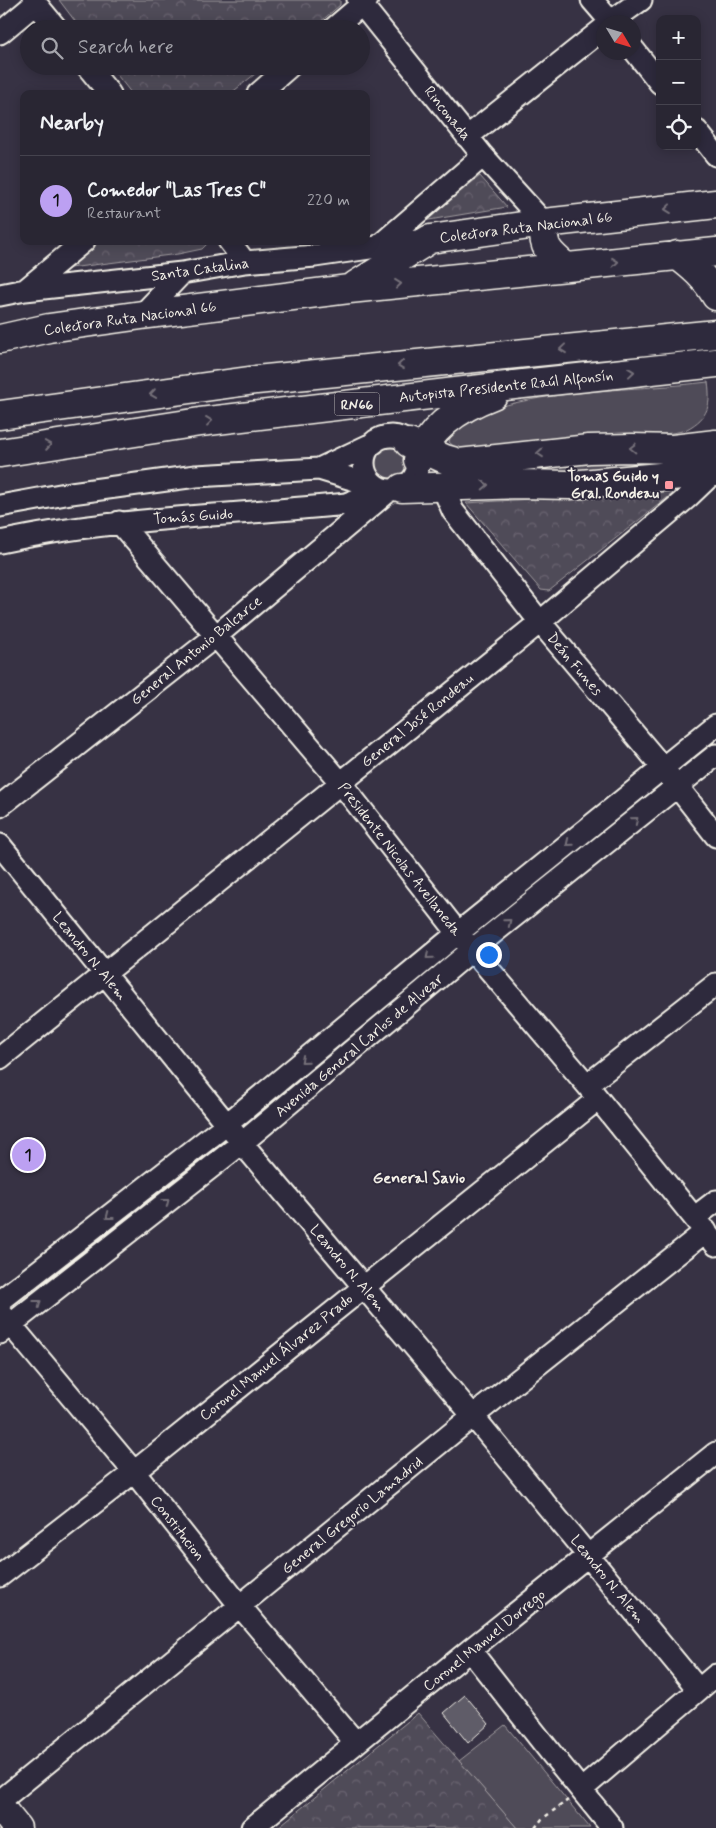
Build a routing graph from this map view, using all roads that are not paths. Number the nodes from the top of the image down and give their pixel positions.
1 (592, 0) edge
2 (641, 0) edge
3 (362, 1) edge
4 (34, 2) edge
5 (603, 15) edge
6 (621, 15) edge
7 (49, 20) edge
8 (342, 20) edge
9 (0, 33) edge
10 (596, 34) edge
11 (641, 59) edge
12 (94, 75) edge
13 (280, 75) edge
14 (656, 79) edge
15 (107, 90) edge
16 (263, 90) edge
17 (701, 136) edge
18 (467, 137) junction
19 (716, 154) edge
20 (483, 156) junction
21 (716, 204) edge
22 (544, 222) junction
23 (430, 239) junction
24 (79, 245) edge
25 (232, 245) edge
26 (379, 246) junction
27 (716, 252) edge
28 (677, 255) junction
29 (245, 262) junction
30 (566, 267) junction
31 (182, 273) junction
32 (349, 289) junction
33 (25, 290) junction
34 (0, 295) edge
35 (716, 296) edge
36 (142, 315) junction
37 (716, 334) edge
38 (0, 339) edge
39 (716, 364) edge
40 (523, 384) junction
41 (0, 415) edge
42 (716, 424) edge
43 (374, 443) junction
44 (716, 444) edge
45 (673, 450) junction
46 (0, 453) edge
47 (423, 453) junction
48 (319, 469) junction
49 (715, 472) edge
50 (442, 486) junction
51 (388, 488) junction
52 (0, 506) edge
53 (119, 522) junction
54 (0, 542) edge
55 (540, 622) junction
56 (216, 636) junction
57 (716, 725) edge
58 (716, 755) edge
59 (662, 768) junction
60 (340, 782) junction
61 (677, 786) junction
62 (0, 806) edge
63 (716, 836) edge
64 (0, 845) edge
65 (458, 933) junction
66 (472, 950) junction
67 (104, 973) junction
68 (716, 984) edge
69 (0, 1058) edge
70 (592, 1092) junction
71 (227, 1124) junction
72 (242, 1143) junction
73 (716, 1200) edge
74 (705, 1231) edge
75 (364, 1286) junction
76 (0, 1301) edge
77 (3, 1324) edge
78 (473, 1416) junction
79 (716, 1453) edge
80 (134, 1472) junction
81 (590, 1556) junction
82 (0, 1576) edge
83 (240, 1606) junction
84 (470, 1650) junction
85 (716, 1675) edge
86 (698, 1689) junction
87 (356, 1743) junction
88 (581, 1790) junction
89 (0, 1801) edge
90 (0, 1808) edge
91 (17, 1828) edge
92 (252, 1828) edge
93 (612, 1828) edge

1 - 5 street
2 - 6 street
3 - 8 street
3 - 18 street, Rinconada
4 - 7 street
4 - 9 street
10 - 18 street
11 - 14 street
12 - 15 street
13 - 16 street
17 - 19 street
18 - 20 street, Rinconada
20 - 22 street, Rinconada
20 - 26 street
21 -> 22 main road, Colectora Ruta Nacional 66
22 - 23 main road, Colectora Ruta Nacional 66
22 - 30 main road
23 - 26 street, Santa Catalina
23 - 32 main road, Colectora Ruta Nacional 66
24 - 33 street
25 - 29 street
26 - 29 street, Santa Catalina
27 - 28 main road, Colectora Ruta Nacional 66
30 -> 28 main road, Colectora Ruta Nacional 66
28 - 35 main road
29 - 31 street, Santa Catalina
32 -> 30 main road, Colectora Ruta Nacional 66
31 - 33 street, Santa Catalina
31 - 36 street
32 - 36 main road, Colectora Ruta Nacional 66
33 - 34 street, Santa Catalina
36 - 38 main road, Colectora Ruta Nacional 66
37 -> 41 main road, Autopista Presidente Raúl Alfonsín / RN66
40 -> 39 main road, Autopista Presidente Raúl Alfonsín / RN66
46 -> 40 main road, Autopista Presidente Raúl Alfonsín / RN66
40 - 47 main road
42 - 45 main road
43 - 47 street
43 - 48 street
43 - 51 street
44 - 45 main road
45 -> 47 main road
47 - 51 street
48 - 51 street
48 - 52 street
50 -> 49 main road
49 - 55 street, General José Rondeau
50 - 51 main road
50 - 55 street, Deán Funes
51 - 53 street, Tomás Guido
51 - 56 street, General Antonio Balcarce
53 - 54 street, Tomás Guido
53 - 56 street, Presidente Nicolas Avellaneda
55 - 59 street, Deán Funes
55 - 60 street, General José Rondeau
56 - 60 street, Presidente Nicolas Avellaneda
56 - 62 street, General Antonio Balcarce
57 - 59 street, Avenida General Carlos de Alvear
58 - 61 street, Avenida General Carlos de Alvear
59 - 61 street, Deán Funes
59 -> 65 street, Avenida General Carlos de Alvear
60 - 65 street, Presidente Nicolas Avellaneda
60 - 67 street, General José Rondeau
61 - 63 street, Deán Funes
66 -> 61 street, Avenida General Carlos de Alvear
64 - 67 street, Leandro N. Alem
65 - 66 street, Presidente Nicolas Avellaneda
65 -> 71 street, Avenida General Carlos de Alvear
66 - 70 street, Presidente Nicolas Avellaneda
66 - 72 street, Avenida General Carlos de Alvear
67 - 69 street, General José Rondeau
67 - 71 street, Leandro N. Alem
68 - 70 street, Coronel Manuel Álvarez Prado
70 - 74 street, Presidente Nicolas Avellaneda
70 - 75 street, Coronel Manuel Álvarez Prado
71 - 72 street, Leandro N. Alem
71 -> 76 street, Avenida General Carlos de Alvear
72 - 75 street, Leandro N. Alem
77 -> 72 street, Avenida General Carlos de Alvear
73 - 74 street, General Gregorio Lamadrid
74 - 78 street, General Gregorio Lamadrid
75 - 78 street, Leandro N. Alem
75 - 80 street, Coronel Manuel Álvarez Prado
77 - 80 street, Constitucion
78 - 81 street, Leandro N. Alem
78 - 83 street, General Gregorio Lamadrid
79 - 81 street, Coronel Manuel Dorrego
80 - 82 street, Coronel Manuel Álvarez Prado
80 - 83 street, Constitucion
81 - 84 street, Coronel Manuel Dorrego
81 - 86 street, Leandro N. Alem
83 - 87 street, Constitucion
83 - 89 street, General Gregorio Lamadrid
84 - 87 street, Coronel Manuel Dorrego
84 - 88 street
85 - 86 street
86 - 88 street
87 - 92 street, Coronel Manuel Dorrego
88 - 93 street
90 - 91 main road

